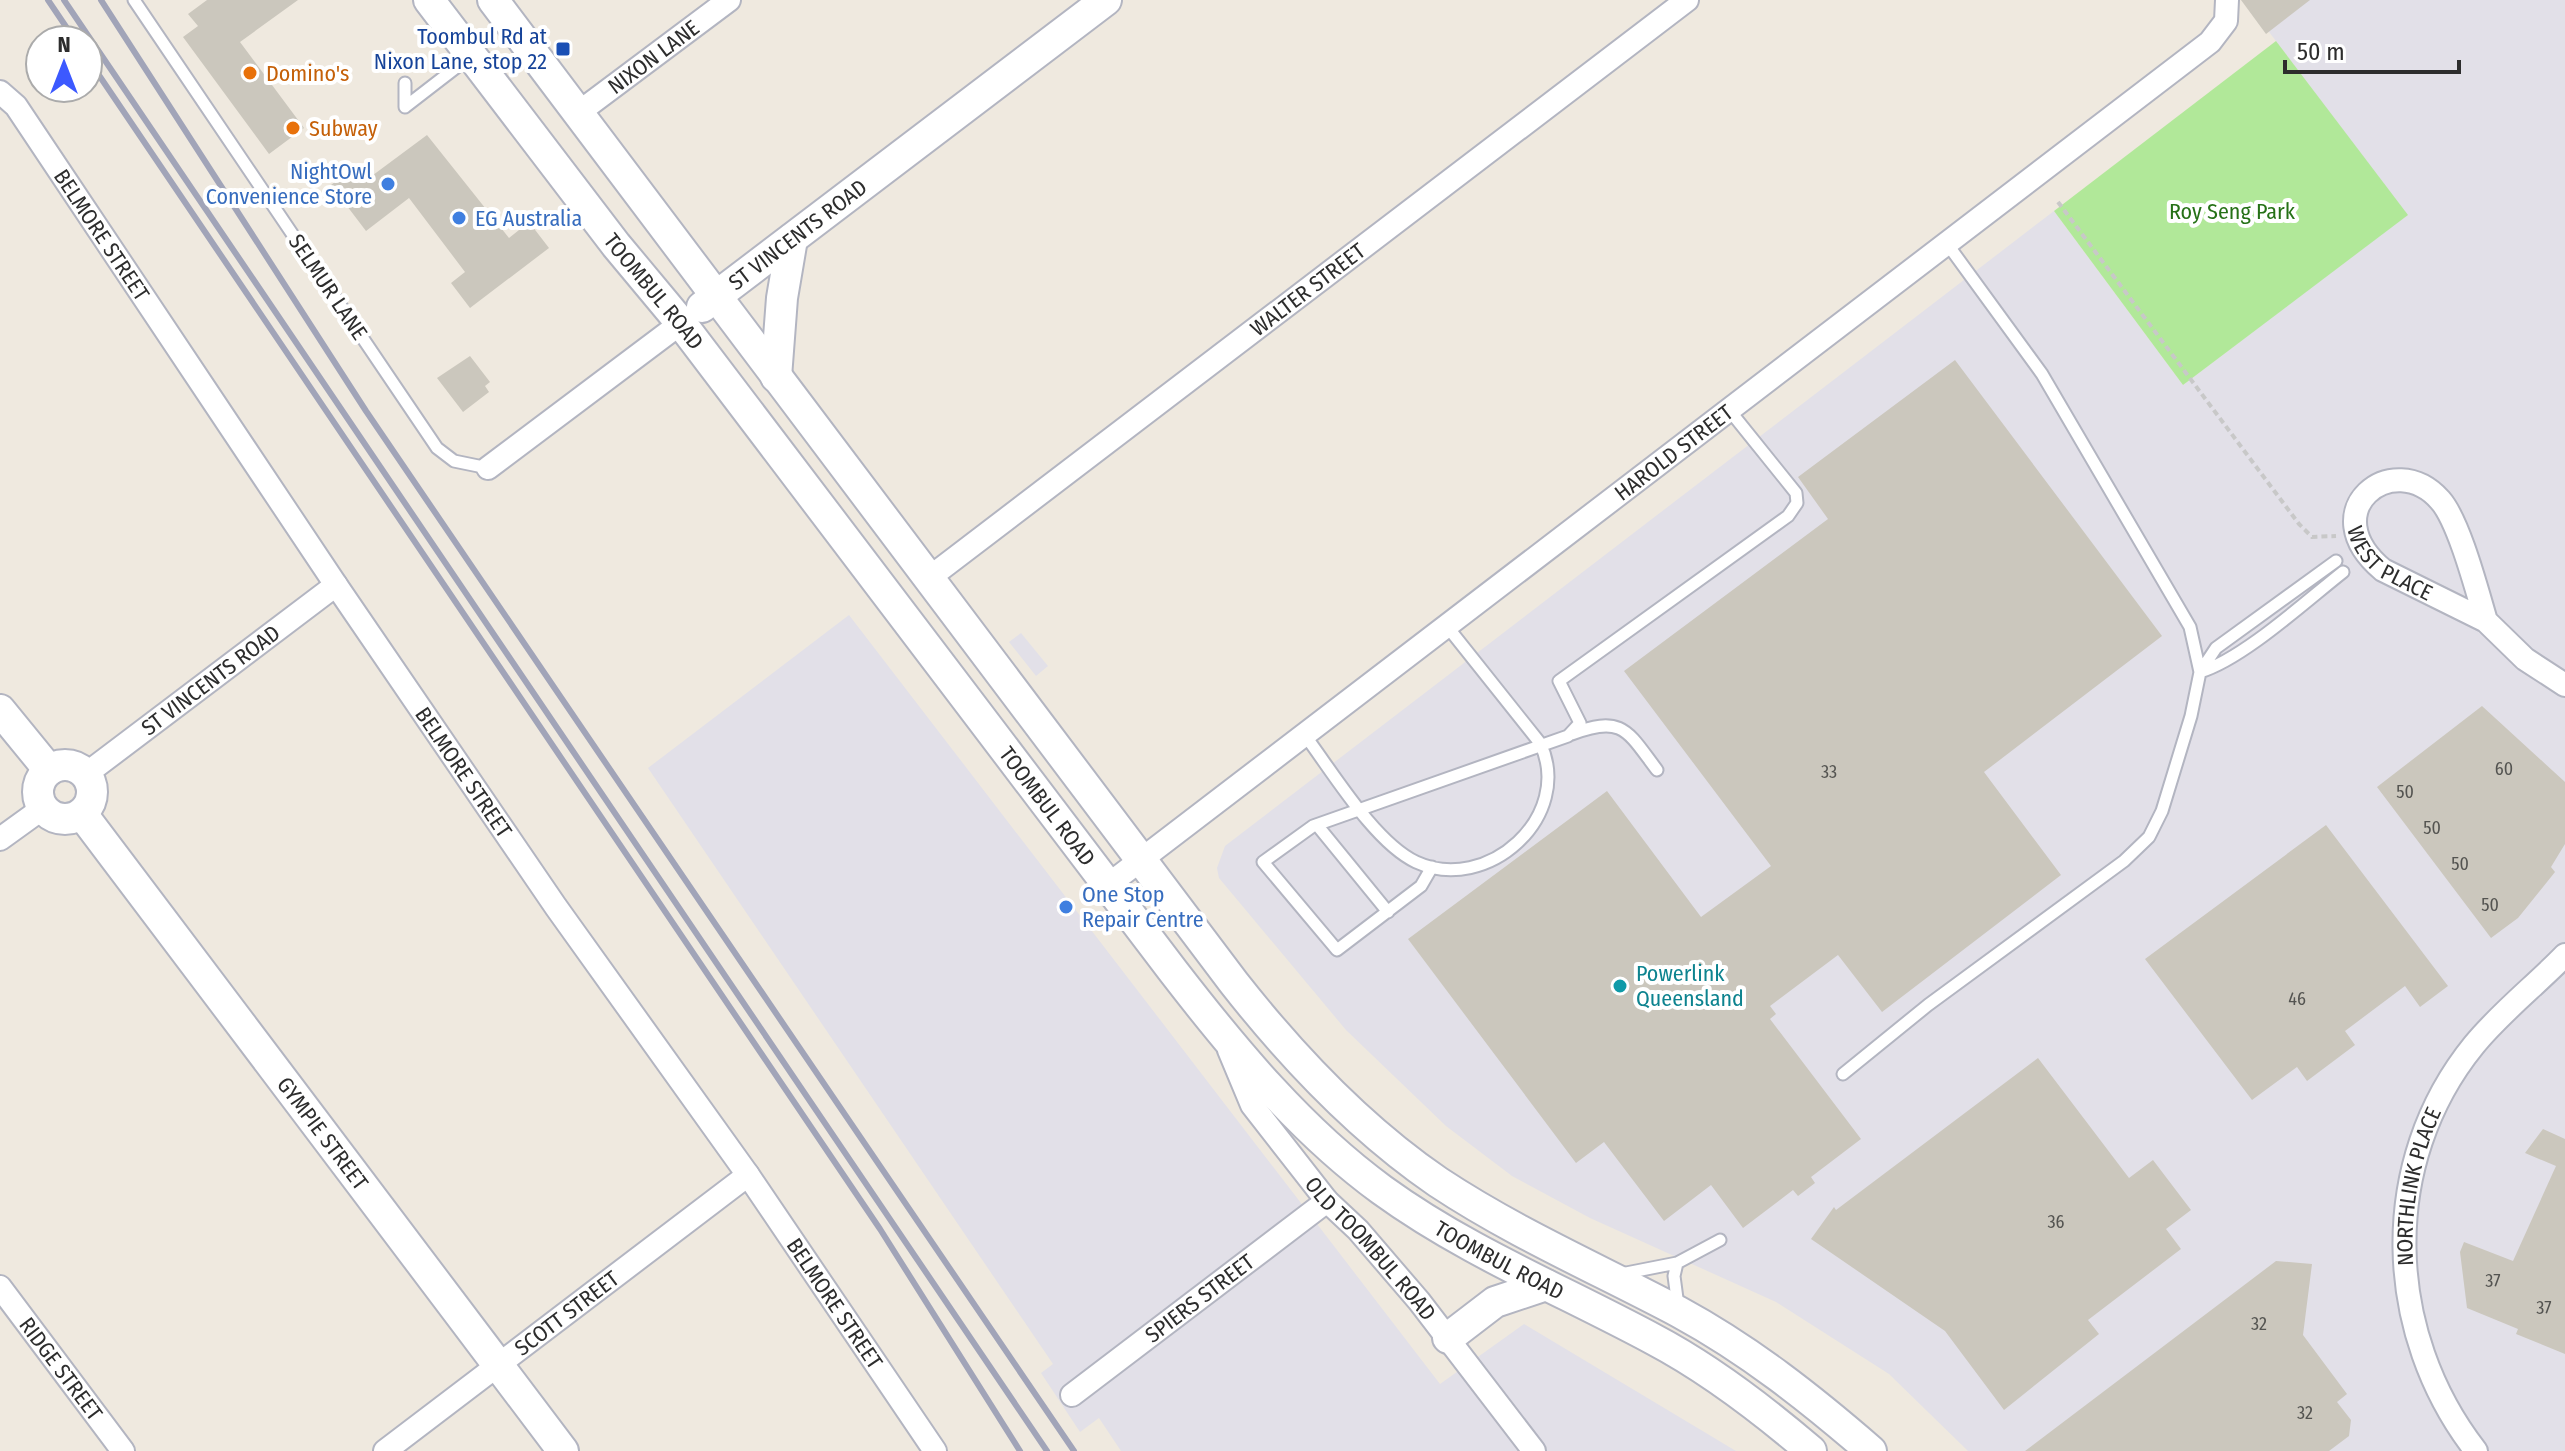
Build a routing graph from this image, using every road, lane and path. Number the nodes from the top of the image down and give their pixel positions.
1 (134, 0) edge
2 (429, 0) edge
3 (493, 0) edge
4 (729, 0) edge
5 (1687, 0) edge
6 (1099, 2) edge
7 (2228, 7) edge
8 (472, 55) junction
9 (405, 83) dead end
10 (0, 92) edge
11 (578, 113) junction
12 (2058, 202) dead end
13 (792, 239) junction
14 (1948, 245) junction
15 (717, 297) junction
16 (681, 323) junction
17 (776, 377) junction
18 (1730, 411) junction
19 (488, 468) joint
20 (2354, 533) junction
21 (2336, 561) dead end
22 (2343, 572) dead end
23 (929, 578) junction
24 (336, 585) junction
25 (2486, 621) junction
26 (1446, 625) junction
27 (2200, 672) junction
28 (2565, 685) edge
29 (0, 710) edge
30 (1303, 733) junction
31 (1568, 736) junction
32 (1540, 743) junction
33 (49, 770) junction
34 (1657, 770) dead end
35 (86, 774) junction
36 (43, 808) junction
37 (1361, 809) junction
38 (82, 814) junction
39 (1317, 825) junction
40 (0, 839) edge
41 (1141, 858) junction
42 (1432, 867) junction
43 (1108, 885) junction
44 (1388, 912) junction
45 (2565, 955) edge
46 (1223, 1036) junction
47 (1843, 1074) dead end
48 (748, 1175) junction
49 (1327, 1201) junction
50 (1720, 1240) dead end
51 (1677, 1263) junction
52 (1609, 1277) junction
53 (1546, 1285) junction
54 (0, 1287) edge
55 (1679, 1312) junction
56 (1448, 1338) junction
57 (498, 1365) junction
58 (1072, 1395) dead end
59 (123, 1451) edge
60 (385, 1451) edge
61 (563, 1451) edge
62 (935, 1451) edge
63 (1534, 1451) edge
64 (1811, 1451) edge
65 (1871, 1451) edge
66 (2476, 1451) edge

1 - 19 lane, SELMUR LANE
2 - 8 main road, TOOMBUL ROAD
3 - 11 main road, TOOMBUL ROAD
4 - 11 street, NIXON LANE
5 - 23 street, WALTER STREET
6 - 13 main road, ST VINCENTS ROAD
7 - 14 street, HAROLD STREET
8 - 9 lane
8 - 16 main road, TOOMBUL ROAD
10 - 24 street, BELMORE STREET
11 - 15 main road, TOOMBUL ROAD
12 - 20 path
13 - 15 main road, ST VINCENTS ROAD
13 - 17 main road
14 - 18 street, HAROLD STREET
14 - 27 lane
15 - 16 main road, ST VINCENTS ROAD
15 - 17 main road, TOOMBUL ROAD
16 - 19 street, ST VINCENTS ROAD
16 - 43 main road, TOOMBUL ROAD
17 - 23 main road, TOOMBUL ROAD
18 - 26 street, HAROLD STREET
18 - 31 lane
20 - 25 street, WEST PLACE
20 - 25 street, WEST PLACE
21 - 27 lane
22 - 27 lane
23 - 41 main road, TOOMBUL ROAD
24 - 35 street, ST VINCENTS ROAD
24 - 48 street, BELMORE STREET
25 - 28 street, WEST PLACE
26 - 30 street, HAROLD STREET
26 - 32 lane
27 - 47 lane
29 - 33 main road
30 - 37 lane
30 - 41 street, HAROLD STREET
31 - 32 lane
31 - 34 lane
32 - 37 lane
32 - 42 lane
33 - 35 main road
33 - 36 main road
35 - 38 main road
36 - 38 main road
36 - 40 street
37 - 39 lane
37 - 42 lane
38 - 57 main road, GYMPIE STREET
39 - 44 lane
39 - 44 lane
41 - 43 street, HAROLD STREET
41 - 52 main road, TOOMBUL ROAD
42 - 44 lane
43 - 46 main road, TOOMBUL ROAD
45 - 66 street, NORTHLINK PLACE
46 - 49 street, OLD TOOMBUL ROAD
46 - 53 main road, TOOMBUL ROAD
48 - 57 street, SCOTT STREET
48 - 62 street, BELMORE STREET
49 - 56 street, OLD TOOMBUL ROAD
49 - 58 street, SPIERS STREET
50 - 51 lane
51 - 52 lane
51 - 55 lane
52 - 55 main road, TOOMBUL ROAD
53 - 56 main road
53 - 64 main road, TOOMBUL ROAD
54 - 59 street, RIDGE STREET
55 - 65 main road, TOOMBUL ROAD
56 - 63 street, OLD TOOMBUL ROAD
57 - 60 street, SCOTT STREET
57 - 61 main road, GYMPIE STREET

